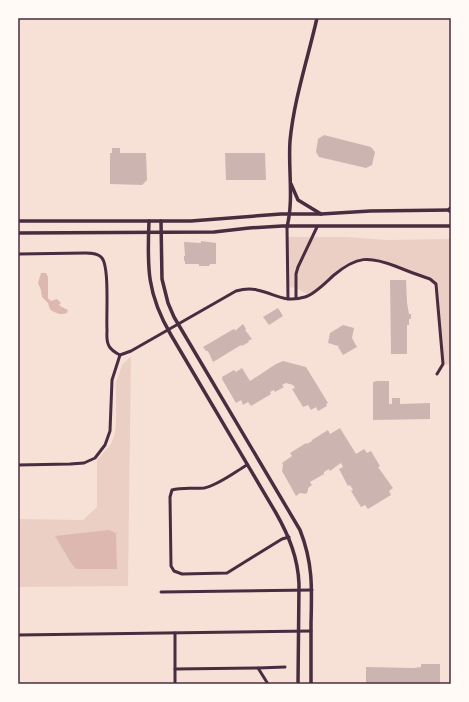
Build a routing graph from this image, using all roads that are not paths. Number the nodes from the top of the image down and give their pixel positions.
1 (317, 18) edge
2 (290, 184) junction
3 (451, 210) edge
4 (290, 214) junction
5 (321, 214) junction
6 (18, 221) edge
7 (149, 221) junction
8 (161, 221) junction
9 (287, 226) junction
10 (451, 226) edge
11 (317, 227) junction
12 (148, 232) junction
13 (161, 232) junction
14 (18, 233) edge
15 (18, 254) edge
16 (296, 298) junction
17 (288, 299) junction
18 (178, 323) junction
19 (167, 330) junction
20 (120, 355) junction
21 (437, 374) dead end
22 (18, 465) edge
23 (247, 466) junction
24 (289, 537) junction
25 (299, 590) junction
26 (312, 590) junction
27 (161, 592) dead end
28 (298, 631) junction
29 (311, 631) junction
30 (175, 633) junction
31 (18, 635) edge
32 (285, 667) dead end
33 (258, 668) junction
34 (175, 669) junction
35 (175, 684) edge
36 (268, 684) edge
37 (298, 684) edge
38 (311, 684) edge

1 - 2 street
2 - 4 street
2 - 5 street
3 - 5 street
4 - 5 street
4 - 8 street
4 - 9 street
6 - 7 street
7 - 8 street
7 - 12 street
8 - 13 street
9 - 11 street
9 - 13 street
9 - 17 street
10 - 11 street
11 - 16 street
12 - 13 street
12 - 14 street
12 - 19 street
13 - 18 street
15 - 20 street
16 - 17 street
16 - 21 street
17 - 18 street
18 - 19 street
18 - 26 street
19 - 20 street
19 - 23 street
20 - 22 street
23 - 24 street
23 - 24 street
24 - 25 street
25 - 26 street
25 - 27 street
25 - 28 street
26 - 29 street
28 - 29 street
28 - 30 street
28 - 37 street
29 - 38 street
30 - 31 street
30 - 34 street
32 - 33 street
33 - 34 street
33 - 36 street
34 - 35 street

